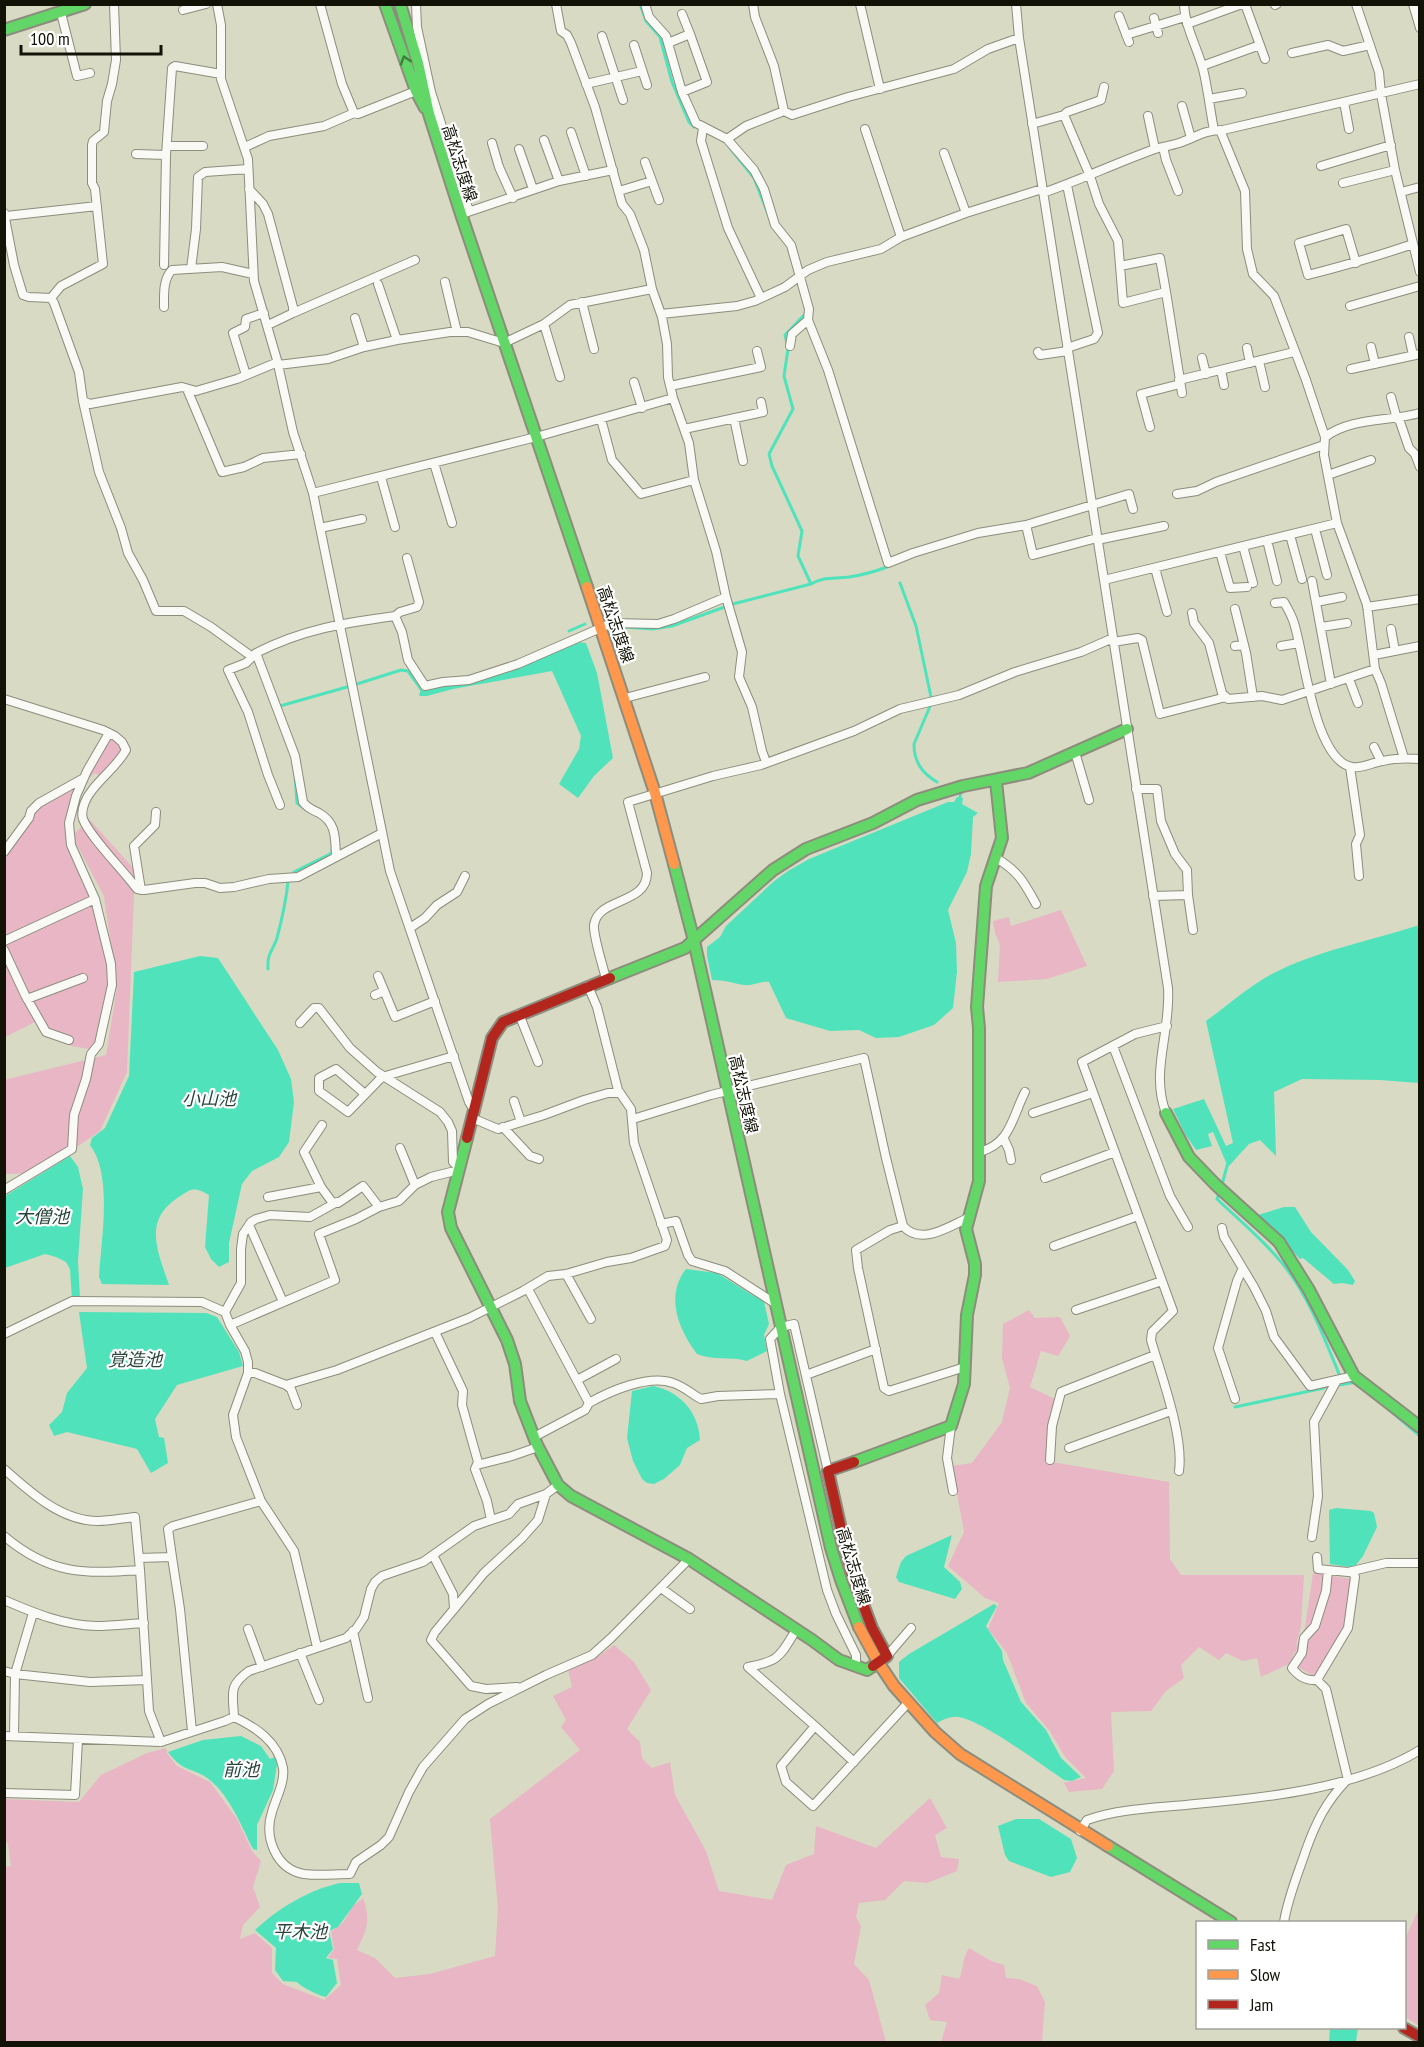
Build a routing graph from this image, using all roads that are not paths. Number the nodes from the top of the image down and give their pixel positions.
1 (84, 4) edge
2 (114, 4) edge
3 (206, 4) edge
4 (218, 4) edge
5 (320, 4) edge
6 (384, 4) edge
7 (400, 4) edge
8 (416, 4) edge
9 (556, 4) edge
10 (645, 4) edge
11 (753, 4) edge
12 (860, 4) edge
13 (1016, 4) edge
14 (1184, 4) edge
15 (1243, 4) edge
16 (1356, 4) edge
17 (1413, 4) edge
18 (183, 10) dead end
19 (61, 13) junction
20 (682, 14) dead end
21 (1119, 16) dead end
22 (1186, 20) junction
23 (1419, 28) edge
24 (4, 30) edge
25 (690, 34) junction
26 (602, 36) dead end
27 (1019, 38) junction
28 (668, 43) junction
29 (634, 45) dead end
30 (1260, 45) junction
31 (1370, 45) junction
32 (1292, 53) dead end
33 (1265, 59) dead end
34 (1202, 66) junction
35 (642, 71) junction
36 (90, 73) dead end
37 (221, 74) junction
38 (615, 77) junction
39 (586, 84) junction
40 (1419, 84) edge
41 (647, 85) dead end
42 (1104, 87) dead end
43 (880, 89) junction
44 (416, 91) junction
45 (682, 92) junction
46 (1242, 93) dead end
47 (1380, 94) junction
48 (1209, 99) junction
49 (623, 100) dead end
50 (1344, 102) junction
51 (1182, 106) dead end
52 (784, 111) junction
53 (354, 113) junction
54 (429, 114) junction
55 (1065, 115) junction
56 (1148, 116) dead end
57 (1032, 124) junction
58 (703, 128) junction
59 (865, 129) dead end
60 (1349, 129) dead end
61 (1217, 130) junction
62 (571, 132) dead end
63 (1191, 138) junction
64 (727, 139) junction
65 (544, 140) dead end
66 (492, 143) dead end
67 (1390, 145) junction
68 (167, 146) junction
69 (203, 146) dead end
70 (245, 147) junction
71 (1159, 148) junction
72 (519, 149) dead end
73 (944, 153) dead end
74 (136, 154) dead end
75 (166, 155) junction
76 (645, 162) dead end
77 (1321, 166) dead end
78 (248, 169) junction
79 (613, 170) junction
80 (1395, 170) junction
81 (586, 176) junction
82 (1090, 176) junction
83 (652, 180) junction
84 (559, 181) junction
85 (1343, 183) dead end
86 (1067, 185) junction
87 (1419, 187) edge
88 (249, 189) junction
89 (533, 189) junction
90 (619, 191) junction
91 (1043, 191) junction
92 (1178, 191) dead end
93 (1401, 192) junction
94 (513, 198) junction
95 (659, 200) dead end
96 (97, 206) junction
97 (465, 213) junction
98 (966, 213) junction
99 (5, 214) edge
100 (901, 237) junction
101 (1415, 241) edge
102 (415, 260) dead end
103 (1356, 263) junction
104 (164, 265) dead end
105 (1120, 266) junction
106 (191, 269) junction
107 (1419, 272) edge
108 (253, 274) junction
109 (798, 277) junction
110 (445, 282) dead end
111 (378, 284) dead end
112 (1419, 286) edge
113 (652, 289) junction
114 (1166, 292) junction
115 (51, 298) junction
116 (761, 298) junction
117 (582, 302) junction
118 (1350, 306) dead end
119 (164, 307) dead end
120 (264, 313) junction
121 (293, 313) junction
122 (661, 314) junction
123 (355, 318) dead end
124 (808, 320) junction
125 (544, 324) junction
126 (268, 325) junction
127 (457, 332) junction
128 (1409, 337) dead end
129 (397, 340) junction
130 (504, 343) junction
131 (790, 346) dead end
132 (364, 347) junction
133 (1371, 347) dead end
134 (1246, 348) dead end
135 (594, 349) dead end
136 (1068, 349) junction
137 (757, 351) dead end
138 (1038, 352) dead end
139 (1294, 352) junction
140 (1416, 354) edge
141 (1202, 358) dead end
142 (1254, 362) junction
143 (278, 363) junction
144 (1375, 364) junction
145 (1351, 369) dead end
146 (1221, 370) junction
147 (1206, 374) junction
148 (246, 375) junction
149 (560, 377) dead end
150 (634, 382) dead end
151 (1179, 382) junction
152 (1224, 385) dead end
153 (670, 386) junction
154 (1265, 387) dead end
155 (187, 389) junction
156 (1182, 393) dead end
157 (1391, 397) dead end
158 (673, 398) junction
159 (83, 401) junction
160 (761, 402) dead end
161 (642, 408) junction
162 (1419, 413) edge
163 (734, 418) junction
164 (601, 419) junction
165 (1398, 419) junction
166 (1150, 427) dead end
167 (684, 429) junction
168 (536, 437) junction
169 (1324, 441) junction
170 (301, 454) junction
171 (1371, 460) dead end
172 (743, 461) dead end
173 (434, 463) junction
174 (1419, 467) edge
175 (1328, 475) junction
176 (381, 477) junction
177 (693, 480) junction
178 (313, 494) junction
179 (1177, 494) dead end
180 (1091, 504) junction
181 (1133, 509) dead end
182 (362, 519) dead end
183 (452, 523) dead end
184 (1337, 523) junction
185 (1026, 525) junction
186 (395, 526) dead end
187 (1164, 526) dead end
188 (320, 528) junction
189 (1315, 529) junction
190 (1290, 535) junction
191 (1097, 539) junction
192 (1267, 540) junction
193 (1243, 546) junction
194 (1220, 552) junction
195 (407, 558) dead end
196 (1155, 568) junction
197 (1327, 575) dead end
198 (1302, 579) dead end
199 (1104, 580) junction
200 (1277, 581) dead end
201 (1312, 581) dead end
202 (1342, 597) dead end
203 (1419, 599) edge
204 (729, 602) junction
205 (1316, 602) junction
206 (1275, 603) dead end
207 (1367, 607) junction
208 (1235, 609) dead end
209 (1167, 612) dead end
210 (1192, 613) dead end
211 (395, 616) junction
212 (1347, 623) dead end
213 (340, 624) junction
214 (1321, 627) junction
215 (602, 629) junction
216 (1391, 629) dead end
217 (1113, 640) junction
218 (1299, 643) junction
219 (1244, 645) junction
220 (1235, 646) dead end
221 (1281, 646) dead end
222 (1419, 646) edge
223 (1395, 651) junction
224 (254, 654) junction
225 (1374, 655) junction
226 (1375, 669) junction
227 (705, 676) dead end
228 (1349, 679) junction
229 (1331, 684) junction
230 (1308, 690) junction
231 (1226, 697) junction
232 (1253, 697) junction
233 (625, 698) junction
234 (4, 699) edge
235 (1358, 703) dead end
236 (1127, 729) junction
237 (109, 733) junction
238 (1374, 747) dead end
239 (1075, 752) junction
240 (1404, 758) junction
241 (1419, 759) edge
242 (1381, 761) junction
243 (766, 762) junction
244 (1350, 767) junction
245 (83, 778) junction
246 (996, 780) junction
247 (1136, 789) junction
248 (655, 793) junction
249 (1089, 800) dead end
250 (280, 805) dead end
251 (156, 812) dead end
252 (382, 833) junction
253 (4, 852) edge
254 (336, 857) junction
255 (996, 858) junction
256 (465, 876) dead end
257 (1359, 876) dead end
258 (141, 890) junction
259 (1188, 895) junction
260 (1153, 896) junction
261 (95, 899) junction
262 (1036, 904) dead end
263 (410, 928) junction
264 (1193, 930) dead end
265 (4, 941) edge
266 (694, 941) junction
267 (4, 950) edge
268 (378, 976) dead end
269 (83, 978) dead end
270 (606, 979) junction
271 (588, 986) junction
272 (384, 991) junction
273 (375, 995) dead end
274 (27, 999) junction
275 (435, 1001) junction
276 (519, 1014) junction
277 (300, 1023) dead end
278 (1167, 1026) junction
279 (69, 1040) dead end
280 (1113, 1046) junction
281 (454, 1056) junction
282 (538, 1062) dead end
283 (386, 1076) junction
284 (728, 1091) junction
285 (1025, 1092) dead end
286 (620, 1093) junction
287 (1093, 1093) junction
288 (365, 1094) junction
289 (514, 1101) dead end
290 (1033, 1113) dead end
291 (1166, 1113) joint
292 (473, 1114) junction
293 (633, 1119) junction
294 (521, 1122) junction
295 (322, 1125) dead end
296 (503, 1127) junction
297 (1004, 1139) junction
298 (400, 1148) dead end
299 (979, 1152) junction
300 (1115, 1152) junction
301 (539, 1159) dead end
302 (1011, 1160) dead end
303 (459, 1169) junction
304 (1045, 1178) dead end
305 (416, 1185) junction
306 (321, 1187) junction
307 (4, 1190) edge
308 (268, 1197) dead end
309 (337, 1202) junction
310 (379, 1207) junction
311 (1138, 1216) junction
312 (968, 1218) junction
313 (661, 1224) junction
314 (249, 1225) junction
315 (903, 1226) junction
316 (1188, 1227) dead end
317 (1222, 1228) dead end
318 (1054, 1246) dead end
319 (1242, 1270) junction
320 (566, 1274) junction
321 (1162, 1281) junction
322 (528, 1289) junction
323 (283, 1302) junction
324 (776, 1304) junction
325 (492, 1308) junction
326 (1076, 1310) dead end
327 (225, 1312) junction
328 (591, 1319) dead end
329 (230, 1325) junction
330 (781, 1327) junction
331 (435, 1332) junction
332 (4, 1334) edge
333 (876, 1349) junction
334 (1155, 1355) junction
335 (616, 1359) dead end
336 (965, 1367) junction
337 (248, 1373) junction
338 (806, 1374) junction
339 (1354, 1376) junction
340 (576, 1380) junction
341 (1337, 1380) junction
342 (286, 1385) junction
343 (780, 1394) junction
344 (1235, 1399) dead end
345 (589, 1403) junction
346 (297, 1405) dead end
347 (1171, 1411) junction
348 (1417, 1423) edge
349 (951, 1426) junction
350 (536, 1442) junction
351 (1069, 1448) dead end
352 (1050, 1460) dead end
353 (477, 1465) junction
354 (828, 1471) junction
355 (1179, 1471) dead end
356 (5, 1472) edge
357 (558, 1485) junction
358 (953, 1491) dead end
359 (546, 1494) junction
360 (261, 1502) junction
361 (491, 1520) junction
362 (4, 1536) edge
363 (1312, 1537) dead end
364 (433, 1556) junction
365 (172, 1557) junction
366 (1317, 1557) dead end
367 (139, 1558) junction
368 (688, 1559) junction
369 (1419, 1563) edge
370 (140, 1570) junction
371 (1328, 1570) junction
372 (1352, 1571) junction
373 (661, 1587) junction
374 (4, 1600) edge
375 (454, 1609) junction
376 (690, 1609) dead end
377 (33, 1613) junction
378 (144, 1623) junction
379 (911, 1628) dead end
380 (248, 1629) dead end
381 (796, 1630) junction
382 (353, 1631) junction
383 (317, 1647) junction
384 (300, 1653) junction
385 (882, 1660) junction
386 (262, 1666) junction
387 (856, 1666) junction
388 (4, 1671) edge
389 (15, 1674) junction
390 (4, 1676) edge
391 (147, 1680) junction
392 (1317, 1680) junction
393 (522, 1687) junction
394 (368, 1698) dead end
395 (319, 1700) dead end
396 (906, 1704) junction
397 (234, 1717) junction
398 (814, 1726) junction
399 (192, 1731) junction
400 (4, 1736) edge
401 (14, 1736) junction
402 (78, 1740) junction
403 (161, 1742) junction
404 (1419, 1750) edge
405 (854, 1762) junction
406 (1347, 1781) junction
407 (4, 1792) edge
408 (1080, 1831) junction
409 (1227, 1921) edge
410 (1284, 1921) edge
411 (1406, 2029) edge
412 (1419, 2037) edge

1 - 19 street
2 - 96 street
3 - 18 street
4 - 37 street
5 - 53 street
44 -> 6 street, 高松志度線
7 - 54 street, 高松志度線
8 - 97 street
9 - 39 street
10 - 28 street
11 - 52 street
12 - 43 street
13 - 27 street
14 - 22 street
15 - 22 street
15 - 30 street
16 - 31 street
17 - 23 street
19 - 24 street
19 - 36 street
20 - 25 street
21 - 22 street
22 - 34 street
25 - 28 street
25 - 45 street
26 - 38 street
27 - 43 street
27 - 57 street
28 - 45 street
29 - 35 street
30 - 33 street
30 - 34 street
31 - 32 street
31 - 47 street
34 - 48 street
35 - 38 street
35 - 41 street
37 - 68 street
37 - 70 street
38 - 39 street
38 - 49 street
39 - 79 street
40 - 47 street
42 - 55 street
43 - 52 street
44 - 53 street
44 - 54 street, 高松志度線
45 - 58 street
46 - 48 street
47 - 50 street
47 - 67 street
48 - 61 street
50 - 60 street
50 - 61 street
51 - 63 street
52 - 64 street
53 - 70 street
54 - 97 street, 高松志度線
55 - 57 street
55 - 82 street
56 - 71 street
57 - 91 street
58 - 64 street
58 - 116 street
59 - 100 street
61 - 63 street
61 - 139 street
62 - 81 street
63 - 71 street
64 - 109 street
65 - 84 street
66 - 94 street
67 - 77 street
67 - 80 street
68 - 69 street
68 - 75 street
70 - 78 street
71 - 82 street
71 - 92 street
72 - 89 street
73 - 98 street
74 - 75 street
75 - 104 street
76 - 83 street
78 - 88 street
78 - 106 street
79 - 81 street
79 - 90 street
80 - 85 street
80 - 93 street
81 - 84 street
82 - 86 street
82 - 105 street
83 - 90 street
83 - 95 street
84 - 89 street
86 - 91 street
86 - 136 street
87 - 93 street
88 - 108 street
88 - 121 street
89 - 94 street
90 - 113 street
91 - 98 street
91 - 136 street
93 - 101 street
94 - 97 street
96 - 99 street
96 - 115 street
97 - 130 street, 高松志度線
98 - 100 street
99 - 115 street
100 - 109 street
101 - 103 street
101 - 107 street
102 - 121 street
103 - 103 street
105 - 114 street
105 - 114 street
106 - 108 street
106 - 119 street
108 - 120 street
109 - 116 street
109 - 124 street
110 - 127 street
111 - 129 street
112 - 118 street
113 - 117 street
113 - 122 street
114 - 151 street
115 - 159 street
116 - 122 street
117 - 125 street
117 - 135 street
120 - 126 street
120 - 148 street
121 - 126 street
122 - 153 street
123 - 132 street
124 - 131 street
124 - 185 street
125 - 130 street
125 - 149 street
126 - 143 street
127 - 129 street
127 - 130 street
128 - 140 street
129 - 132 street
130 - 168 street, 高松志度線
132 - 143 street
133 - 144 street
134 - 142 street
136 - 138 street
136 - 180 street
137 - 153 street
139 - 142 street
139 - 169 street
140 - 144 street
141 - 147 street
142 - 146 street
142 - 154 street
143 - 148 street
143 - 170 street
144 - 145 street
146 - 147 street
146 - 152 street
147 - 151 street
148 - 155 street
150 - 161 street
151 - 156 street
151 - 166 street
153 - 158 street
155 - 159 street
155 - 170 street
157 - 165 street
158 - 161 street
158 - 167 street
159 - 224 street
160 - 163 street
161 - 164 street
162 - 165 street
163 - 167 street
163 - 172 street
164 - 168 street
164 - 177 street
165 - 169 street
165 - 174 street
167 - 177 street
168 - 173 street
168 - 215 street, 高松志度線
169 - 175 street
169 - 179 street
170 - 178 street
171 - 175 street
173 - 176 street
173 - 183 street
175 - 184 street
176 - 178 street
176 - 186 street
177 - 204 street
178 - 188 street
180 - 181 street
180 - 185 street
180 - 191 street
182 - 188 street
184 - 189 street
184 - 207 street
185 - 191 street
187 - 191 street
188 - 213 street
189 - 190 street
189 - 197 street
190 - 192 street
190 - 198 street
191 - 199 street
192 - 193 street
192 - 200 street
193 - 194 street
193 - 194 street
194 - 196 street
195 - 211 street
196 - 199 street
196 - 209 street
199 - 217 street
201 - 205 street
202 - 205 street
203 - 207 street
204 - 215 street
204 - 243 street
205 - 214 street
206 - 218 street
207 - 225 street
208 - 219 street
210 - 231 street
211 - 213 street
211 - 215 street
212 - 214 street
213 - 224 street
213 - 252 street
214 - 229 street
215 - 233 street, 高松志度線
216 - 223 street
217 - 231 street
217 - 236 street
217 - 243 street
218 - 221 street
218 - 230 street
219 - 220 street
219 - 232 street
222 - 223 street
223 - 225 street
224 - 250 street
224 - 254 street
225 - 226 street
226 - 228 street
226 - 240 street
227 - 233 street
228 - 229 street
228 - 235 street
229 - 230 street
230 - 232 street
230 - 244 street
231 - 232 street
233 - 248 street, 高松志度線
234 - 237 street
236 - 239 street
236 - 247 street
237 - 245 street
237 - 258 street
238 - 242 street
239 - 246 street
239 - 249 street
240 - 241 street
240 - 242 street
242 - 244 street
243 - 248 street
244 - 257 street
245 - 253 street
245 - 261 street
246 - 255 street
246 - 266 street
247 - 259 street
247 - 260 street
248 - 266 street, 高松志度線
248 - 270 street
251 - 258 street
252 - 254 street
252 - 263 street
254 - 258 street
255 - 262 street
255 - 299 street
256 - 263 street
259 - 260 street
259 - 264 street
260 - 278 street
261 - 265 street
261 - 307 street
263 - 275 street
266 - 270 street
266 - 284 street, 高松志度線
267 - 274 street
268 - 272 street
269 - 274 street
270 - 271 street
271 - 276 street
271 - 286 street
272 - 273 street
272 - 275 street
274 - 279 street
275 - 281 street
276 - 282 street
276 - 292 street
277 - 283 street
278 - 280 street
278 - 291 street
280 - 287 street
280 - 316 street
281 - 283 street
281 - 292 street
283 - 288 street
283 - 303 street
284 - 293 street
284 - 315 street
284 - 324 street, 高松志度線
285 - 297 street
286 - 293 street
286 - 294 street
287 - 290 street
287 - 300 street
288 - 288 street
289 - 294 street
291 - 339 street
292 - 296 street
292 - 303 street
293 - 313 street
294 - 296 street
295 - 306 street
296 - 301 street
297 - 299 street
297 - 302 street
298 - 305 street
299 - 312 street
300 - 304 street
300 - 311 street
303 - 305 street
303 - 325 street
305 - 310 street
306 - 308 street
306 - 309 street
309 - 310 street
309 - 314 street
310 - 323 street
311 - 318 street
311 - 321 street
312 - 315 street
312 - 336 street
313 - 320 street
313 - 324 street
314 - 323 street
314 - 327 street
315 - 333 street
317 - 319 street
319 - 341 street
319 - 344 street
320 - 322 street
320 - 328 street
321 - 326 street
321 - 334 street
322 - 325 street
322 - 340 street
323 - 329 street
324 - 330 street, 高松志度線
325 - 331 street
325 - 350 street
327 - 329 street
327 - 332 street
329 - 337 street
330 - 338 street
330 - 343 street
330 - 385 street, 高松志度線
331 - 342 street
331 - 353 street
333 - 336 street
333 - 338 street
334 - 347 street
334 - 352 street
335 - 340 street
336 - 349 street
337 - 342 street
337 - 360 street
338 - 354 street
339 - 341 street
339 - 348 street
340 - 345 street
341 - 363 street
342 - 346 street
343 - 345 street
343 - 387 street
345 - 350 street
347 - 351 street
347 - 355 street
349 - 354 street
349 - 358 street
350 - 353 street
350 - 357 street
353 - 361 street
354 - 385 street
356 - 367 street
357 - 359 street
357 - 368 street
359 - 361 street
359 - 375 street
360 - 365 street
360 - 383 street
361 - 364 street
362 - 370 street
364 - 375 street
364 - 382 street
365 - 367 street
365 - 399 street
366 - 371 street
367 - 370 street
368 - 373 street
368 - 381 street
369 - 372 street
370 - 378 street
371 - 372 street
371 - 392 street
372 - 392 street
373 - 376 street
373 - 393 street
374 - 377 street
375 - 393 street
377 - 378 street
377 - 389 street
378 - 391 street
379 - 385 street
380 - 386 street
381 - 387 street
381 - 398 street
382 - 383 street
382 - 394 street
383 - 384 street
384 - 386 street
384 - 395 street
385 - 387 street
385 - 396 street, 高松志度線
386 - 397 street
388 - 389 street
389 - 390 street
389 - 391 street
389 - 401 street
391 - 403 street
392 - 406 street
393 - 397 street
396 - 405 street
396 - 408 street, 高松志度線
397 - 399 street
398 - 405 street
398 - 405 street
399 - 403 street
400 - 401 street
401 - 402 street
402 - 403 street
402 - 407 street
404 - 406 street
406 - 408 street
406 - 410 street
408 - 409 street, 高松志度線
411 - 412 street

